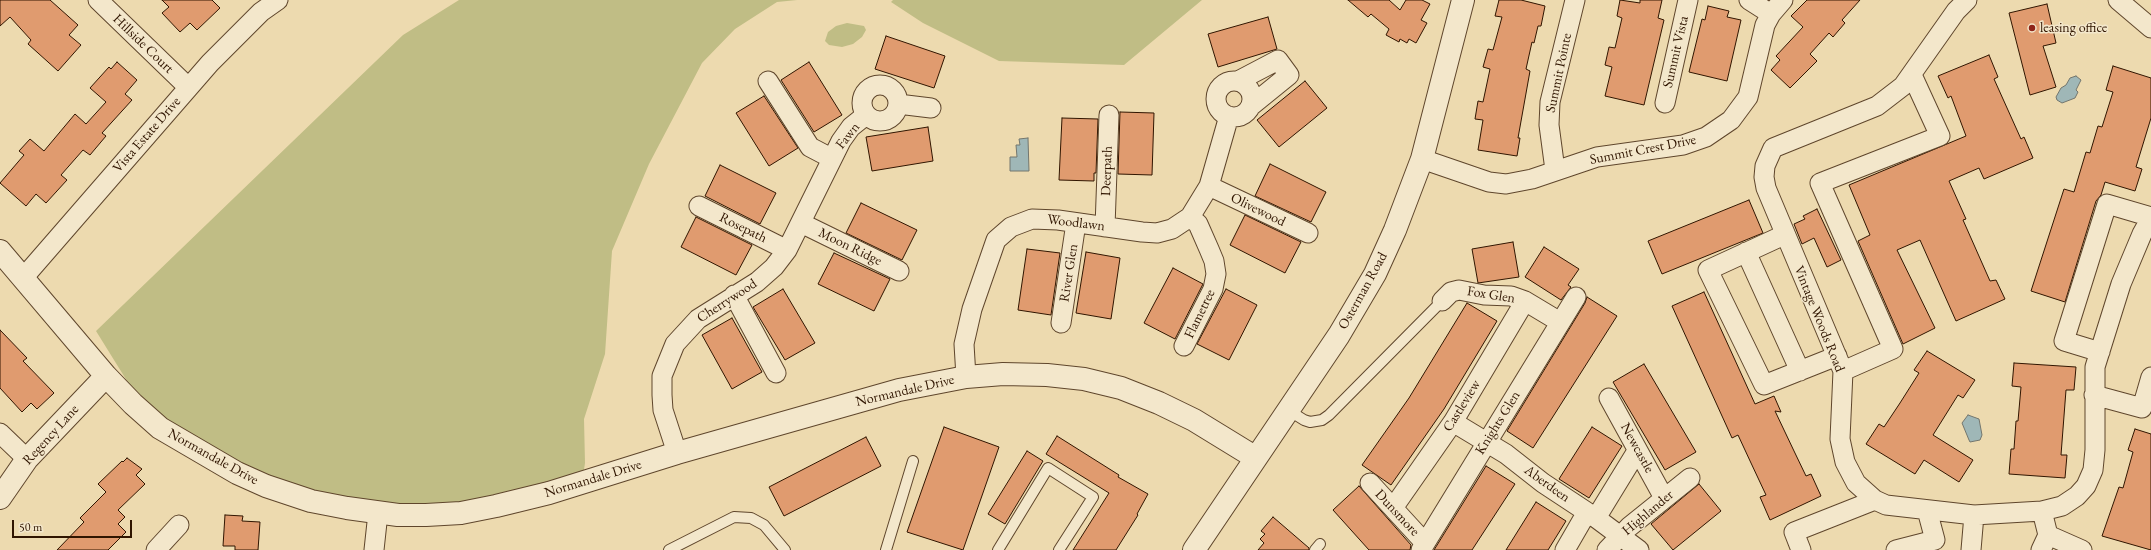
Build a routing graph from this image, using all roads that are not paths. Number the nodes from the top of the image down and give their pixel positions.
1 (98, 0) edge
2 (278, 0) edge
3 (1463, 0) edge
4 (1575, 0) edge
5 (1688, 0) edge
6 (1749, 0) edge
7 (1967, 0) edge
8 (2118, 0) edge
9 (1777, 7) edge
10 (2151, 28) edge
11 (1912, 74) junction
12 (768, 81) dead end
13 (1238, 81) junction
14 (188, 87) junction
15 (1665, 103) dead end
16 (898, 104) junction
17 (1252, 105) junction
18 (931, 108) dead end
19 (866, 115) junction
20 (1109, 115) dead end
21 (1228, 116) junction
22 (831, 158) junction
23 (1422, 159) junction
24 (1555, 170) junction
25 (1209, 186) junction
26 (698, 206) dead end
27 (1190, 216) junction
28 (2151, 218) edge
29 (801, 223) junction
30 (1076, 223) junction
31 (1105, 227) junction
32 (1308, 234) dead end
33 (1784, 235) junction
34 (787, 250) junction
35 (0, 251) edge
36 (1746, 252) junction
37 (899, 271) dead end
38 (24, 277) junction
39 (734, 295) junction
40 (1576, 297) dead end
41 (1525, 300) junction
42 (1442, 301) joint
43 (1560, 322) junction
44 (1061, 323) dead end
45 (1184, 346) dead end
46 (2100, 352) junction
47 (1840, 363) junction
48 (1800, 371) junction
49 (776, 373) dead end
50 (106, 376) junction
51 (966, 377) junction
52 (2151, 377) edge
53 (2094, 395) junction
54 (1610, 398) dead end
55 (1288, 410) junction
56 (1453, 422) junction
57 (0, 433) edge
58 (1487, 442) junction
59 (1638, 451) junction
60 (677, 453) junction
61 (1256, 458) junction
62 (27, 459) junction
63 (913, 460) dead end
64 (1690, 478) dead end
65 (1370, 483) dead end
66 (0, 498) edge
67 (1664, 498) junction
68 (1875, 500) junction
69 (1393, 508) junction
70 (1927, 510) junction
71 (2042, 511) junction
72 (378, 513) junction
73 (1592, 515) junction
74 (1974, 515) junction
75 (179, 525) dead end
76 (1620, 535) junction
77 (2045, 542) edge
78 (1423, 547) edge
79 (1002, 549) edge
80 (156, 550) edge
81 (374, 550) edge
82 (670, 550) edge
83 (785, 550) edge
84 (886, 550) edge
85 (1060, 550) edge
86 (1194, 550) edge
87 (1565, 550) edge
88 (1607, 550) edge
89 (1639, 550) edge
90 (1801, 550) edge
91 (1896, 550) edge
92 (1971, 550) edge
93 (2082, 550) edge

1 - 14 street, Hillside Court
2 - 14 street, Vista Estate Drive
3 - 23 street, Osterman Road
4 - 24 street, Summit Pointe
5 - 15 street, Summit Vista
6 - 9 street
7 - 11 street, Vintage Woods Road
8 - 10 street
9 - 24 street, Summit Crest Drive
11 - 33 street, Vintage Woods Road
11 - 47 street
12 - 22 street
13 - 17 street
13 - 17 street
13 - 21 street
14 - 38 street, Vista Estate Drive
16 - 18 street
16 - 19 street, Fawn
16 - 19 street, Fawn
17 - 21 street
19 - 22 street, Fawn
20 - 31 street, Deerpath
21 - 25 street, Woodlawn
22 - 29 street, Cherrywood
23 - 24 street, Summit Crest Drive
23 - 55 street, Osterman Road
25 - 27 street, Woodlawn
25 - 32 street, Olivewood
26 - 34 street, Rosepath
27 - 31 street, Woodlawn
27 - 45 street, Flametree
28 - 46 street, Vintage Woods Road
28 - 46 street
29 - 34 street, Cherrywood
29 - 37 street, Moon Ridge
30 - 31 street, Woodlawn
30 - 44 street, River Glen
30 - 51 street, Woodlawn
33 - 36 street
33 - 47 street, Vintage Woods Road
34 - 39 street, Cherrywood
35 - 38 street, Normandale Drive
36 - 48 street
36 - 48 street
38 - 50 street, Normandale Drive
39 - 49 street
39 - 60 street, Cherrywood
40 - 43 street, Knights Glen
41 - 42 street, Fox Glen
41 - 43 street, Fox Glen
41 - 56 street, Castleview
42 - 55 lane
43 - 58 street, Knights Glen
46 - 53 street, Vintage Woods Road
47 - 48 street
47 - 68 street, Vintage Woods Road
50 - 62 street, Regency Lane
50 - 72 street, Normandale Drive
51 - 60 street, Normandale Drive
51 - 61 street, Normandale Drive
52 - 53 street
53 - 71 street, Vintage Woods Road
54 - 59 street, Newcastle
55 - 61 street, Osterman Road
56 - 58 street, Aberdeen
56 - 69 street, Castleview
57 - 62 street
58 - 73 street, Aberdeen
58 - 78 street, Knights Glen
59 - 67 street, Newcastle
59 - 73 street
60 - 72 street, Normandale Drive
61 - 86 street, Osterman Road
62 - 66 street, Regency Lane
63 - 84 lane
64 - 67 street, Highlander
65 - 69 street, Dunsmore
67 - 76 street, Highlander
68 - 70 street, Vintage Woods Road
68 - 90 street
69 - 78 street, Dunsmore
70 - 74 street, Vintage Woods Road
70 - 91 street
71 - 74 street, Vintage Woods Road
71 - 77 street
72 - 81 street
73 - 76 street, Aberdeen
73 - 87 street
74 - 92 street
75 - 80 street
76 - 88 street, Highlander
76 - 89 street, Aberdeen
77 - 93 street
79 - 85 lane
82 - 83 lane

